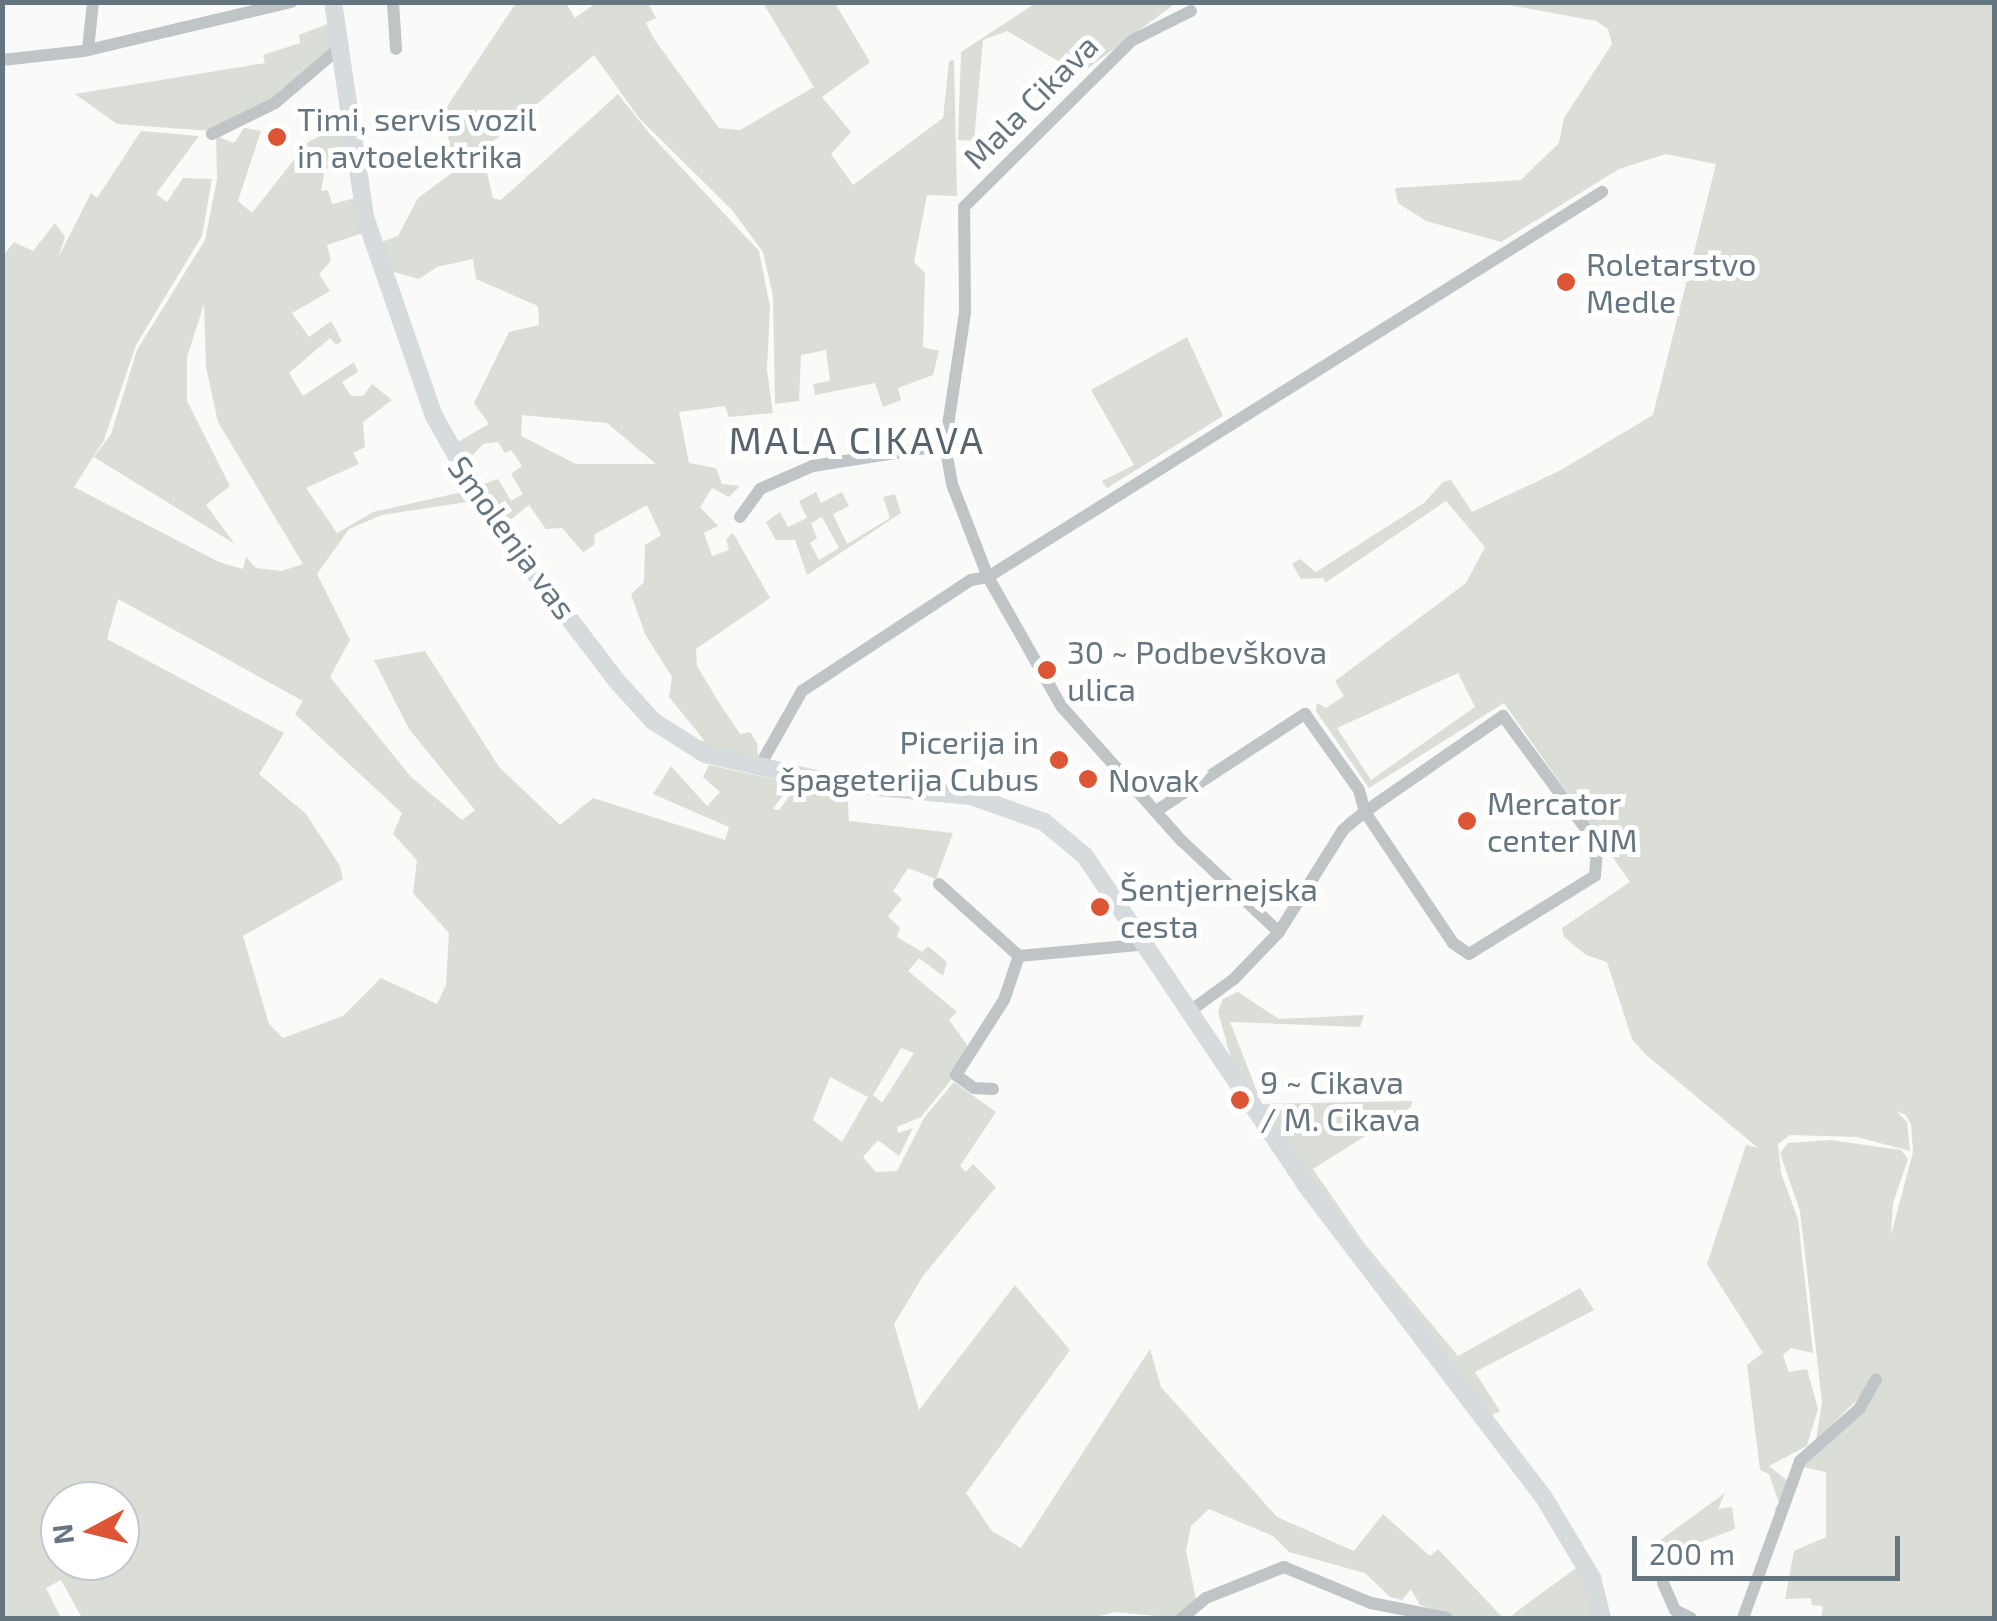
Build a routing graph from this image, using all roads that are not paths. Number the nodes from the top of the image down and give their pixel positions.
1 (93, 2) edge
2 (291, 2) edge
3 (394, 2) edge
4 (338, 8) edge
5 (1190, 10) dead end
6 (344, 45) junction
7 (396, 49) dead end
8 (88, 50) junction
9 (2, 60) edge
10 (212, 134) dead end
11 (1602, 192) dead end
12 (945, 445) junction
13 (740, 517) dead end
14 (988, 577) junction
15 (758, 769) junction
16 (1156, 810) junction
17 (1365, 812) junction
18 (939, 884) dead end
19 (1279, 932) junction
20 (1148, 944) junction
21 (1019, 956) junction
22 (1190, 1011) junction
23 (993, 1089) dead end
24 (1876, 1380) dead end
25 (1664, 1583) dead end
26 (1182, 1618) edge
27 (1447, 1618) edge
28 (1602, 1618) edge
29 (1692, 1618) edge
30 (1744, 1618) edge

1 - 8 street
2 - 8 street
3 - 7 street
4 - 6 main road, Smolenja vas
5 - 12 street, Mala Cikava
6 - 10 street
6 - 15 main road, Smolenja vas
8 - 9 street
11 - 14 street
12 - 13 street
12 - 14 street, Mala Cikava
14 - 15 street
14 - 16 street, Mala Cikava
15 - 20 main road
16 - 17 street
16 - 19 street, Mala Cikava
17 - 17 street
17 - 19 street
18 - 21 street
19 - 22 street
20 - 21 street
20 - 22 main road
21 - 23 street
22 - 28 main road
24 - 30 street
25 - 29 street
26 - 27 street

